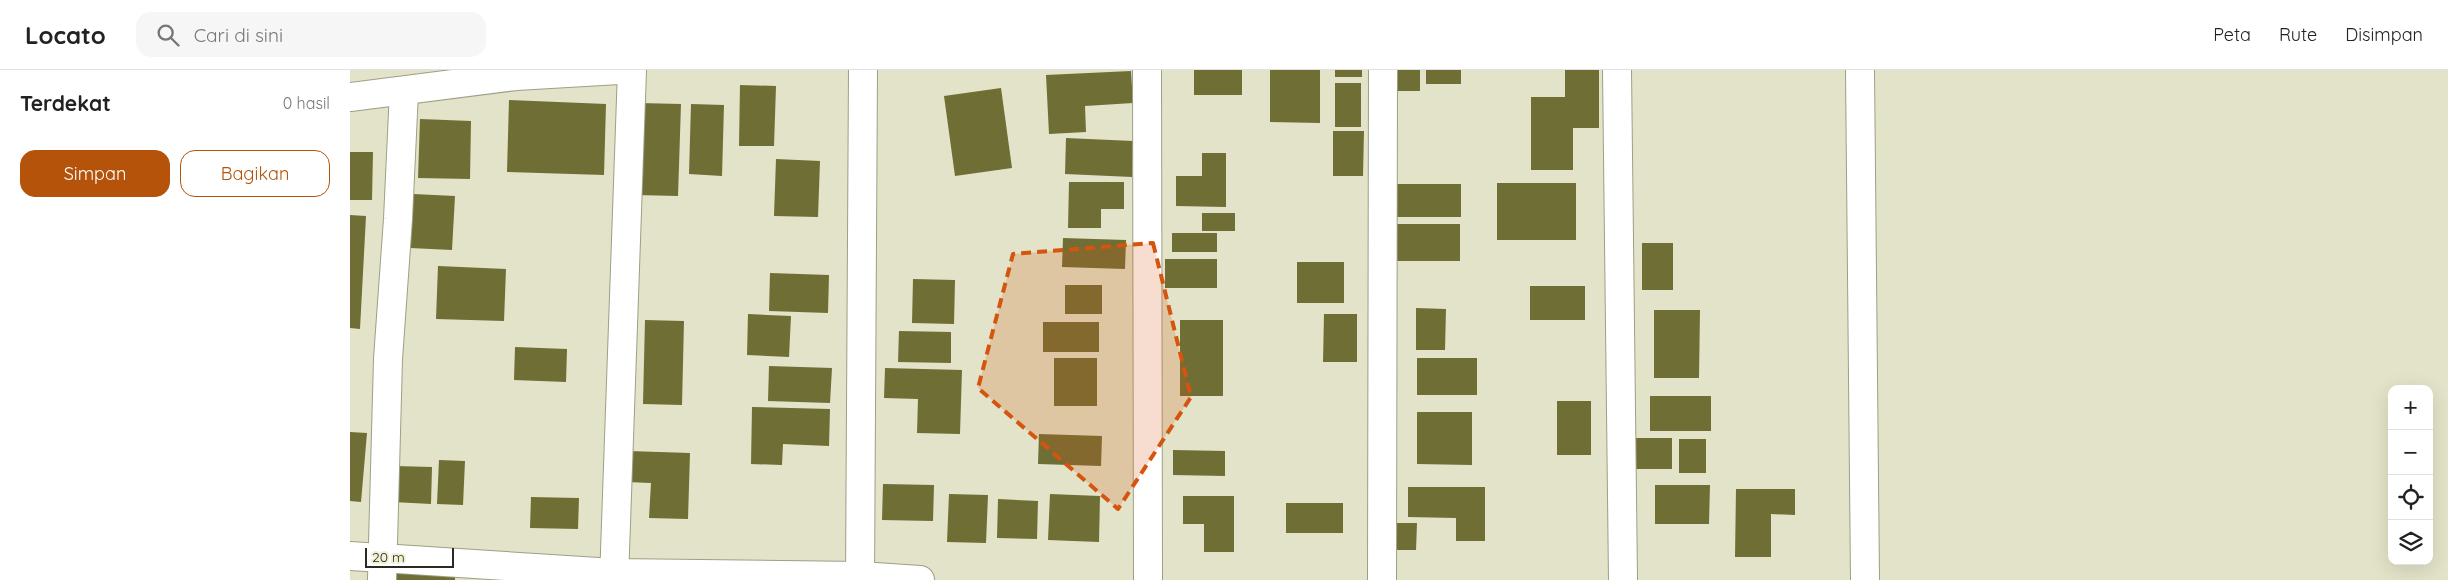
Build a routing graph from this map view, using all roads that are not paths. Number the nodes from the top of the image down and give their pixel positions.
1 (619, 70) edge
2 (632, 70) edge
3 (863, 70) edge
4 (1147, 70) edge
5 (1383, 70) edge
6 (1617, 70) edge
7 (1860, 70) edge
8 (404, 91) junction
9 (350, 97) edge
10 (350, 556) edge
11 (382, 569) edge
12 (614, 577) edge
13 (860, 578) edge
14 (920, 580) edge
15 (1148, 580) edge
16 (1382, 580) edge
17 (1623, 580) edge
18 (1865, 580) edge

1 - 8 street
2 - 12 street
3 - 13 street
4 - 15 street
5 - 16 street
6 - 17 street
7 - 18 street
8 - 9 street
8 - 11 street
10 - 11 street
11 - 12 street
12 - 13 street
13 - 14 street

